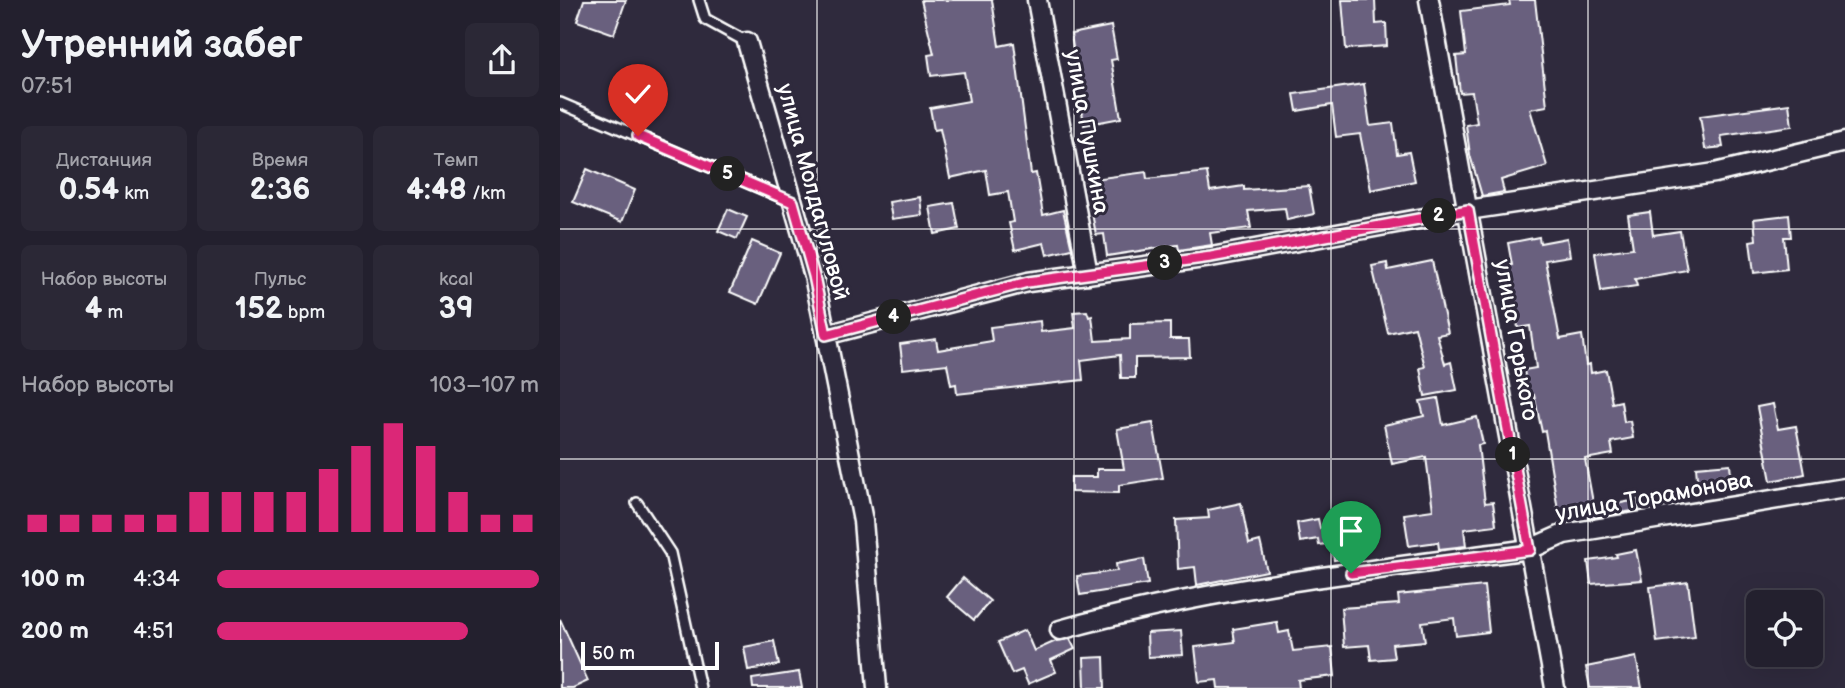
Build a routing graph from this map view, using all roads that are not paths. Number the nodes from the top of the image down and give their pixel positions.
1 (699, 0) edge
2 (1037, 0) edge
3 (1429, 0) edge
4 (747, 42) joint
5 (560, 103) edge
6 (1845, 142) edge
7 (793, 202) junction
8 (1468, 210) junction
9 (1088, 274) junction
10 (826, 335) junction
11 (1845, 488) edge
12 (637, 503) dead end
13 (1530, 550) junction
14 (1060, 630) dead end
15 (701, 688) edge
16 (877, 688) edge
17 (1555, 688) edge

1 - 4 lane
2 - 9 street, улица Пушкина
3 - 8 street, улица Горького
4 - 7 street, улица Молдагуловой
5 - 7 lane
6 - 8 street
7 - 10 street, улица Молдагуловой
8 - 9 street
8 - 13 street, улица Горького
9 - 10 street
10 - 16 street, улица Молдагуловой
11 - 13 street, улица Торамонова
12 - 15 lane
13 - 14 street, улица Торамонова
13 - 17 street, улица Горького

